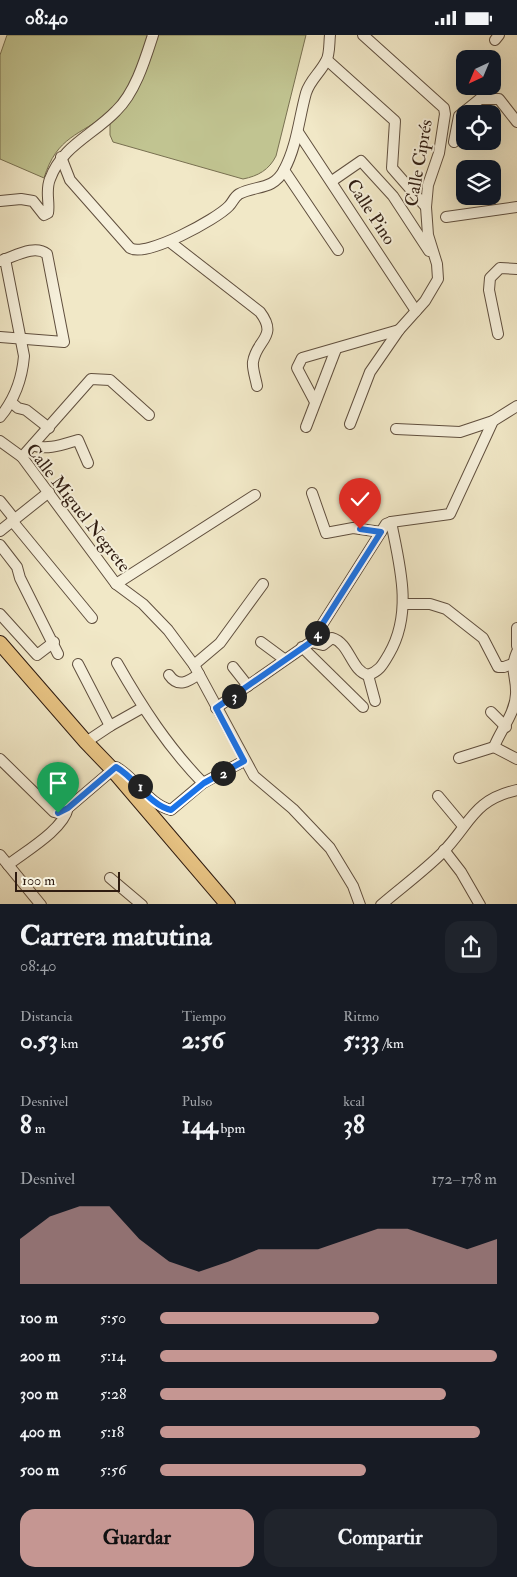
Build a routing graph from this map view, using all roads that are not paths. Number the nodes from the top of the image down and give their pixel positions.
1 (153, 35) edge
2 (330, 35) edge
3 (363, 35) edge
4 (327, 60) junction
5 (517, 121) edge
6 (298, 132) junction
7 (454, 143) dead end
8 (61, 157) junction
9 (284, 170) junction
10 (332, 181) junction
11 (0, 201) edge
12 (426, 207) junction
13 (517, 207) edge
14 (446, 217) dead end
15 (170, 242) junction
16 (338, 250) dead end
17 (3, 260) edge
18 (437, 264) junction
19 (517, 269) edge
20 (416, 311) junction
21 (399, 330) junction
22 (498, 334) dead end
23 (0, 337) edge
24 (20, 337) junction
25 (336, 349) junction
26 (257, 386) dead end
27 (315, 402) junction
28 (10, 403) junction
29 (517, 406) edge
30 (149, 415) dead end
31 (0, 417) edge
32 (493, 421) junction
33 (350, 424) dead end
34 (306, 427) dead end
35 (49, 428) junction
36 (396, 429) dead end
37 (0, 441) edge
38 (34, 445) junction
39 (22, 457) junction
40 (88, 463) dead end
41 (49, 492) junction
42 (312, 493) dead end
43 (255, 495) dead end
44 (0, 501) edge
45 (13, 522) junction
46 (391, 522) junction
47 (0, 531) edge
48 (381, 532) junction
49 (0, 545) edge
50 (263, 584) dead end
51 (116, 585) junction
52 (403, 604) junction
53 (0, 614) edge
54 (92, 618) dead end
55 (517, 628) edge
56 (54, 642) junction
57 (0, 643) edge
58 (261, 643) dead end
59 (306, 645) junction
60 (517, 646) edge
61 (517, 652) edge
62 (58, 654) dead end
63 (284, 659) junction
64 (117, 663) dead end
65 (78, 664) dead end
66 (512, 664) junction
67 (194, 665) junction
68 (233, 667) dead end
69 (199, 674) junction
70 (169, 675) dead end
71 (368, 675) junction
72 (248, 686) junction
73 (375, 701) dead end
74 (363, 707) dead end
75 (142, 708) junction
76 (216, 708) junction
77 (490, 712) dead end
78 (110, 726) junction
79 (506, 727) junction
80 (86, 742) junction
81 (494, 747) junction
82 (459, 758) dead end
83 (0, 759) edge
84 (517, 759) edge
85 (244, 761) junction
86 (112, 769) junction
87 (204, 783) junction
88 (517, 790) edge
89 (438, 796) dead end
90 (68, 808) junction
91 (463, 826) junction
92 (444, 850) junction
93 (0, 855) edge
94 (8, 865) junction
95 (110, 879) dead end
96 (40, 904) edge
97 (141, 904) edge
98 (227, 904) edge
99 (360, 904) edge
100 (382, 904) edge
101 (479, 904) edge

1 - 8 street
2 - 4 street
3 - 12 street, Calle Ciprés
4 - 6 street
4 - 12 street
5 - 7 street
6 - 9 street
6 - 10 street, Calle Pino
8 - 11 street
8 - 15 street
9 - 15 street
9 - 16 street
10 - 18 street
10 - 20 street, Calle Pino
12 - 18 street, Calle Ciprés
13 - 14 street
15 - 26 street
17 - 24 street
17 - 24 street
18 - 20 street, Calle Ciprés
19 - 22 street
20 - 21 street, Calle Ciprés
21 - 25 street
21 - 33 street, Calle Ciprés
23 - 24 street
24 - 28 street
25 - 27 street
25 - 27 street
27 - 34 street
28 - 31 street
28 - 35 street
29 - 32 street
30 - 35 street
32 - 36 street
32 - 46 street
35 - 38 street
37 - 39 street, Calle Miguel Negrete
38 - 39 street
38 - 40 street
39 - 41 street, Calle Miguel Negrete
41 - 45 street
41 - 51 street, Calle Miguel Negrete
42 - 48 street
43 - 51 street
44 - 45 street
45 - 47 street
45 - 54 street
46 - 48 street
46 - 52 street
48 - 59 street
49 - 56 street
50 - 67 street
51 - 67 street, Calle Miguel Negrete
52 - 66 street
52 - 71 street
53 - 56 street
55 - 60 street
56 - 62 street
57 - 80 main road
58 - 63 street
59 - 63 street
59 - 71 street
59 - 74 street
61 - 66 street
63 - 72 street
64 - 75 street
65 - 78 street
66 - 79 street
67 - 69 street, Calle Miguel Negrete
68 - 72 street
69 - 70 street
69 - 76 street, Calle Miguel Negrete
71 - 73 street
72 - 76 street
75 - 78 street
75 - 87 street
76 - 85 street, Calle Miguel Negrete
77 - 79 street
78 - 80 street
79 - 81 street
80 - 86 main road
81 - 82 street
81 - 84 street
83 - 90 street
85 - 87 street
85 - 99 street, Calle Miguel Negrete
86 - 87 street
86 - 90 street
86 - 98 main road
88 - 91 street
89 - 91 street
90 - 94 street
91 - 92 street
92 - 100 street
92 - 101 street
93 - 94 street
94 - 96 street
95 - 97 street

